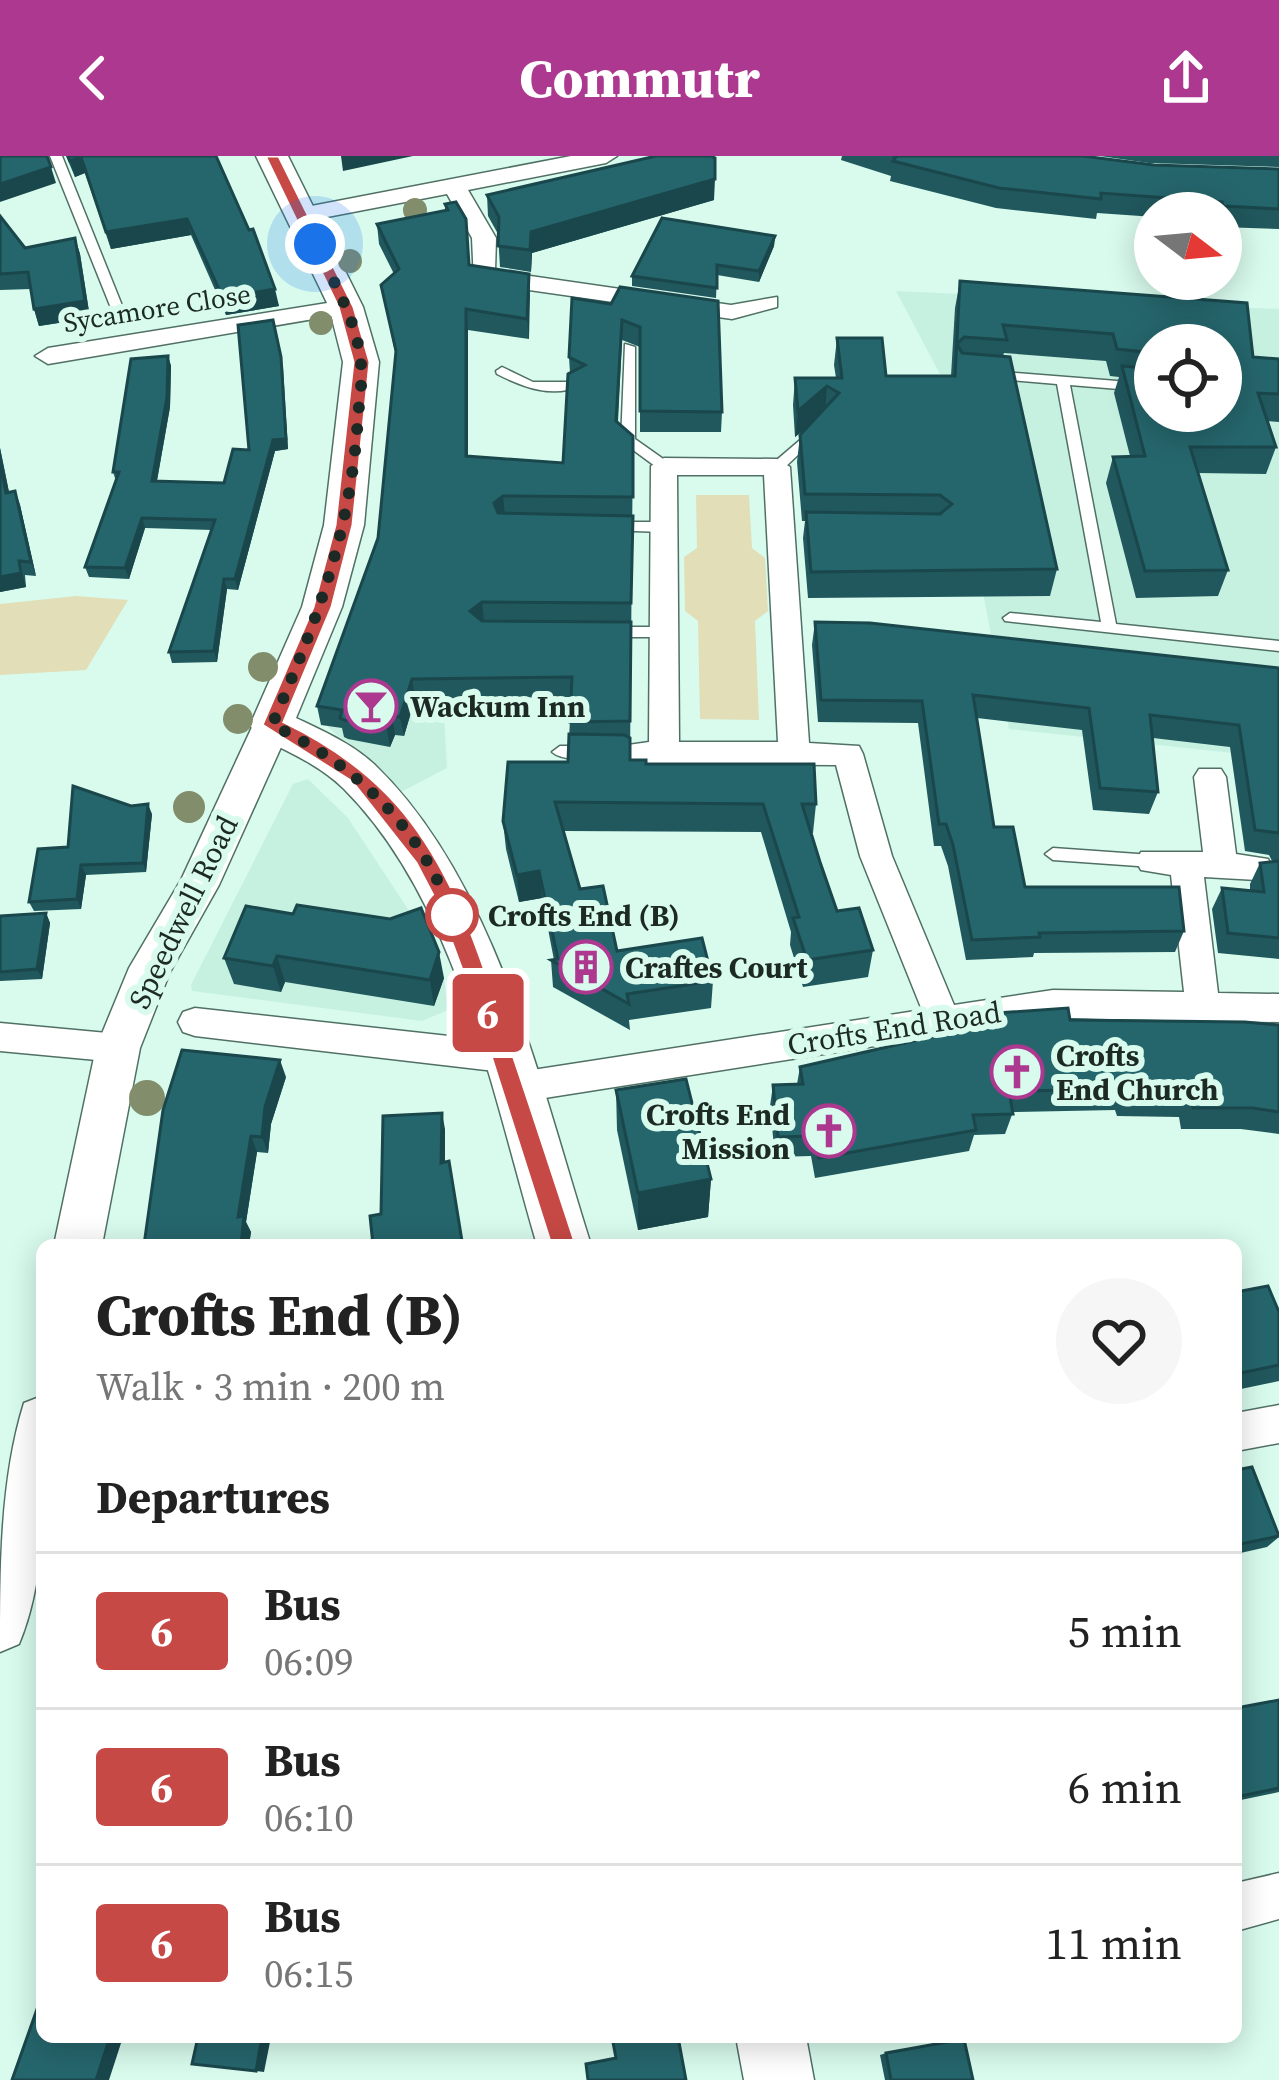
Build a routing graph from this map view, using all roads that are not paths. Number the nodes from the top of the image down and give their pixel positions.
1 (56, 156) edge
2 (272, 156) edge
3 (606, 156) edge
4 (454, 185) junction
5 (301, 215) junction
6 (769, 302) dead end
7 (346, 307) junction
8 (117, 308) dead end
9 (629, 347) edge
10 (49, 360) dead end
11 (502, 371) dead end
12 (982, 374) edge
13 (1064, 382) junction
14 (575, 386) edge
15 (608, 387) edge
16 (628, 387) junction
17 (1134, 387) edge
18 (825, 421) edge
19 (664, 466) junction
20 (777, 467) junction
21 (596, 527) edge
22 (664, 527) junction
23 (1010, 618) dead end
24 (1109, 626) junction
25 (597, 632) edge
26 (664, 632) junction
27 (1279, 646) edge
28 (272, 725) junction
29 (560, 752) dead end
30 (652, 753) junction
31 (794, 754) junction
32 (1210, 777) dead end
33 (1053, 854) dead end
34 (1169, 862) junction
35 (1221, 866) junction
36 (1257, 868) edge
37 (1202, 1004) junction
38 (1279, 1008) edge
39 (943, 1020) junction
40 (194, 1022) dead end
41 (0, 1037) edge
42 (118, 1048) junction
43 (508, 1073) junction
44 (79, 1239) edge
45 (561, 1239) edge
46 (1279, 1424) edge
47 (1242, 1431) edge
48 (36, 1449) edge
49 (0, 1625) edge
50 (1279, 1896) edge
51 (1242, 1905) edge
52 (772, 2043) edge
53 (779, 2080) edge

1 - 8 lane
2 - 5 main road
3 - 4 street
4 - 5 street
4 - 6 street
5 - 7 main road
7 - 10 street, Sycamore Close
7 - 28 main road
9 - 16 lane
11 - 14 lane
12 - 13 lane
13 - 17 lane
13 - 24 lane
15 - 16 lane
16 - 19 lane
18 - 20 lane
19 - 20 street
19 - 22 street
20 - 31 street
21 - 22 lane
22 - 26 street
23 - 24 lane
24 - 27 lane
25 - 26 lane
26 - 30 street
28 - 42 street, Speedwell Road
28 - 43 main road
29 - 30 lane
30 - 31 street
31 - 39 street
32 - 35 street
33 - 34 lane
34 - 35 street
34 - 37 street
35 - 36 street
37 - 38 street, Crofts End Road
37 - 39 street, Crofts End Road
39 - 43 street, Crofts End Road
40 - 43 street, Crofts End Road
41 - 42 street
42 - 44 street, Speedwell Road
43 - 45 main road
46 - 47 street
48 - 49 street
50 - 51 street
52 - 53 main road

